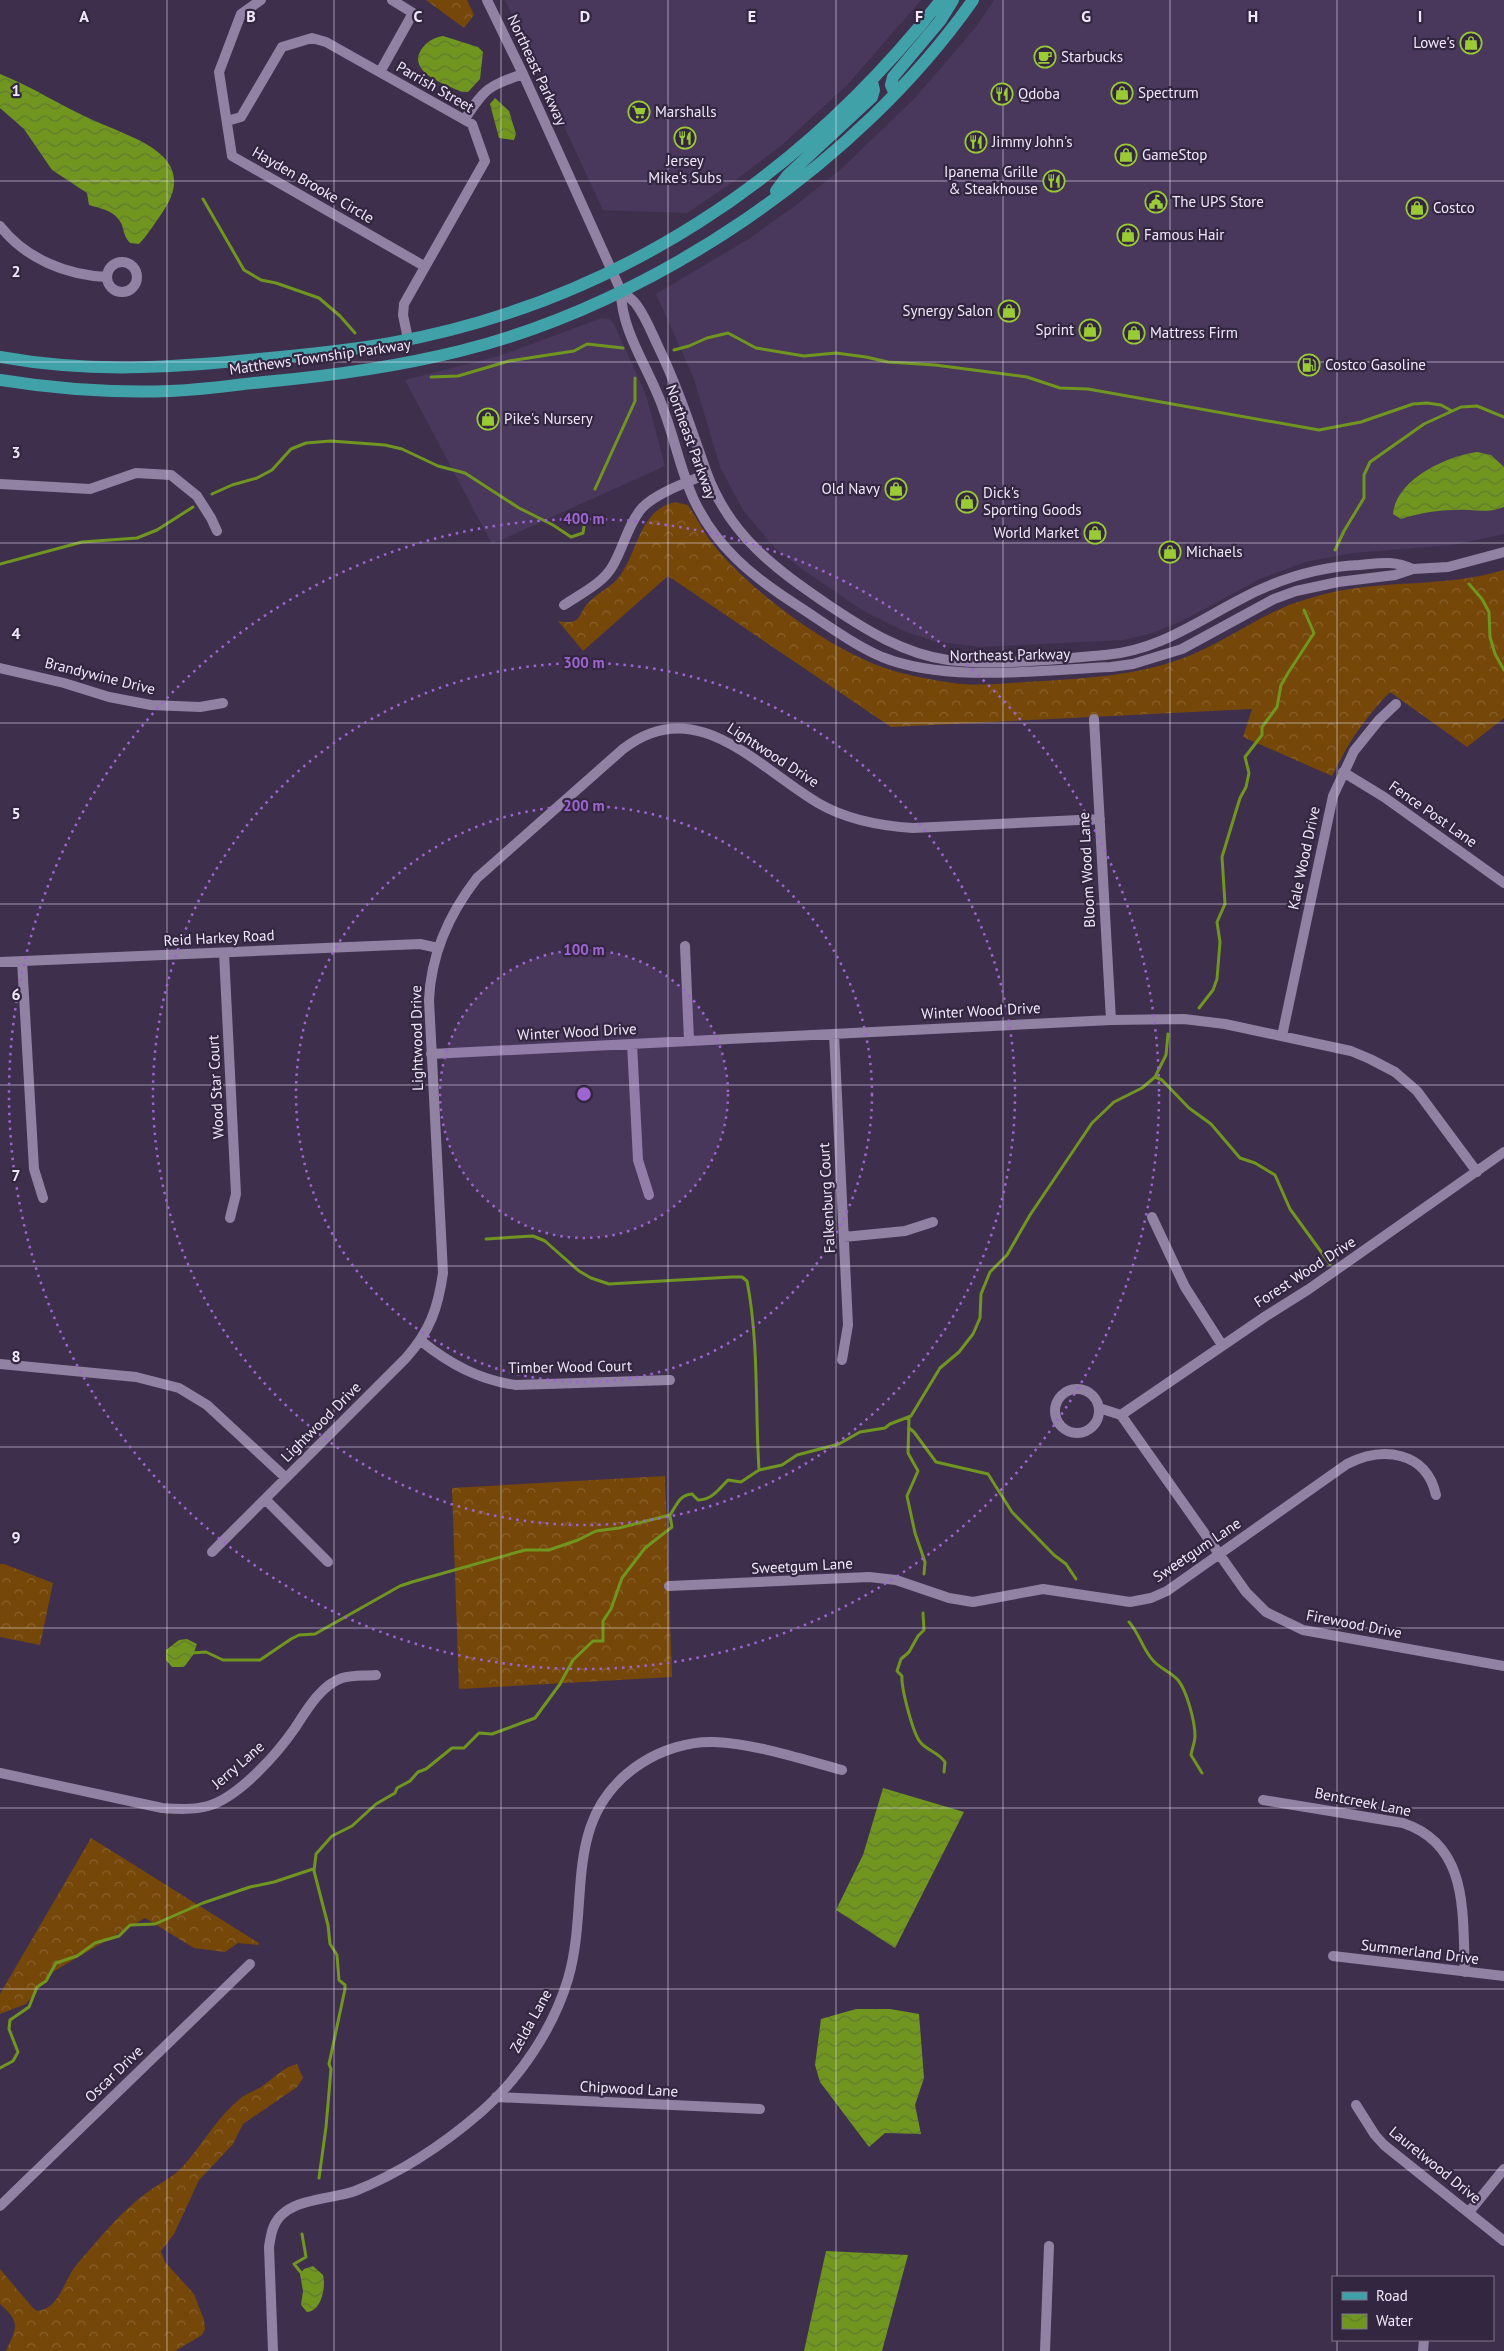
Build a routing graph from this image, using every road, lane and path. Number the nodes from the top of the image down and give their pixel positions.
1 (261, 0) edge
2 (392, 0) edge
3 (486, 0) edge
4 (941, 0) edge
5 (954, 0) edge
6 (973, 0) edge
7 (380, 72) junction
8 (523, 74) junction
9 (872, 82) junction
10 (895, 94) junction
11 (465, 119) junction
12 (227, 121) junction
13 (769, 201) junction
14 (1, 231) edge
15 (424, 266) junction
16 (612, 271) junction
17 (107, 277) dead end
18 (621, 291) junction
19 (408, 339) junction
20 (0, 357) edge
21 (0, 380) edge
22 (707, 474) junction
23 (687, 482) junction
24 (0, 484) edge
25 (217, 532) dead end
26 (1504, 552) edge
27 (1413, 569) junction
28 (564, 605) dead end
29 (0, 668) edge
30 (223, 703) dead end
31 (1396, 704) dead end
32 (1094, 719) dead end
33 (1343, 772) junction
34 (1100, 819) junction
35 (1504, 883) edge
36 (685, 946) dead end
37 (438, 948) junction
38 (224, 953) junction
39 (22, 960) junction
40 (0, 962) edge
41 (1111, 1020) junction
42 (834, 1034) junction
43 (1282, 1036) junction
44 (689, 1041) junction
45 (632, 1044) junction
46 (432, 1054) junction
47 (1504, 1152) edge
48 (1477, 1172) junction
49 (649, 1195) dead end
50 (43, 1198) dead end
51 (1152, 1217) dead end
52 (230, 1218) dead end
53 (933, 1222) dead end
54 (844, 1237) junction
55 (421, 1341) junction
56 (1222, 1345) junction
57 (842, 1360) dead end
58 (0, 1364) edge
59 (670, 1380) dead end
60 (1099, 1408) junction
61 (1122, 1414) junction
62 (286, 1478) junction
63 (1436, 1495) dead end
64 (265, 1499) junction
65 (212, 1552) dead end
66 (1219, 1555) junction
67 (328, 1562) dead end
68 (668, 1586) dead end
69 (1504, 1666) edge
70 (376, 1675) dead end
71 (842, 1770) dead end
72 (0, 1773) edge
73 (1263, 1800) dead end
74 (1333, 1956) dead end
75 (250, 1964) dead end
76 (1465, 1972) junction
77 (1504, 1976) edge
78 (496, 2097) junction
79 (1356, 2105) dead end
80 (760, 2109) dead end
81 (1504, 2169) edge
82 (0, 2206) edge
83 (1469, 2212) junction
84 (1504, 2241) edge
85 (1048, 2246) dead end
86 (273, 2351) edge
87 (1045, 2351) edge

1 - 12 street, Hayden Brooke Circle
2 - 7 street
3 - 8 street, Northeast Parkway
4 - 9 main road, Matthews Township Parkway
5 - 10 main road
6 - 10 main road, Matthews Township Parkway
7 - 11 street, Parrish Street
7 - 12 street, Parrish Street
8 - 11 street
8 - 16 street, Northeast Parkway
9 - 13 main road
9 - 16 main road, Matthews Township Parkway
10 - 13 main road, Matthews Township Parkway
11 - 15 street, Parrish Street
12 - 15 street, Hayden Brooke Circle
13 - 18 main road, Matthews Township Parkway
14 - 17 street
15 - 19 street, Parrish Street
16 - 18 street, Northeast Parkway
16 - 19 main road, Matthews Township Parkway
18 - 21 main road, Matthews Township Parkway
18 - 22 street, Northeast Parkway
18 - 23 street, Northeast Parkway
19 - 20 main road, Matthews Township Parkway
22 - 23 street
22 - 27 street, Northeast Parkway
23 - 27 street, Northeast Parkway
23 - 28 street
24 - 25 street
26 - 27 street, Northeast Parkway
29 - 30 street, Brandywine Drive
31 - 33 street, Kale Wood Drive
32 - 34 street, Bloom Wood Lane
33 - 35 street, Fence Post Lane
33 - 43 street, Kale Wood Drive
34 - 37 street, Lightwood Drive
34 - 41 street, Bloom Wood Lane
36 - 44 street
37 - 38 street, Reid Harkey Road
37 - 46 street, Lightwood Drive
38 - 39 street, Reid Harkey Road
38 - 52 street, Wood Star Court
39 - 40 street, Reid Harkey Road
39 - 50 street
41 - 42 street, Winter Wood Drive
41 - 43 street, Winter Wood Drive
42 - 44 street, Winter Wood Drive
42 - 54 street, Falkenburg Court
43 - 48 street, Winter Wood Drive
44 - 45 street, Winter Wood Drive
45 - 46 street, Winter Wood Drive
45 - 49 street
46 - 55 street, Lightwood Drive
47 - 48 street, Forest Wood Drive
48 - 56 street, Forest Wood Drive
51 - 56 street
53 - 54 street
54 - 57 street, Falkenburg Court
55 - 59 street, Timber Wood Court
55 - 62 street, Lightwood Drive
56 - 61 street, Forest Wood Drive
58 - 62 street
60 - 60 street
60 - 61 street
61 - 66 street, Firewood Drive
62 - 64 street, Lightwood Drive
63 - 66 street, Sweetgum Lane
64 - 65 street, Lightwood Drive
64 - 67 street
66 - 68 street, Sweetgum Lane
66 - 69 street, Firewood Drive
70 - 72 street, Jerry Lane
71 - 78 street, Zelda Lane
73 - 76 street, Bentcreek Lane
74 - 76 street, Summerland Drive
75 - 82 street, Oscar Drive
76 - 77 street, Summerland Drive
78 - 80 street, Chipwood Lane
78 - 86 street, Zelda Lane
79 - 83 street, Laurelwood Drive
81 - 83 street
83 - 84 street, Laurelwood Drive
85 - 87 street

